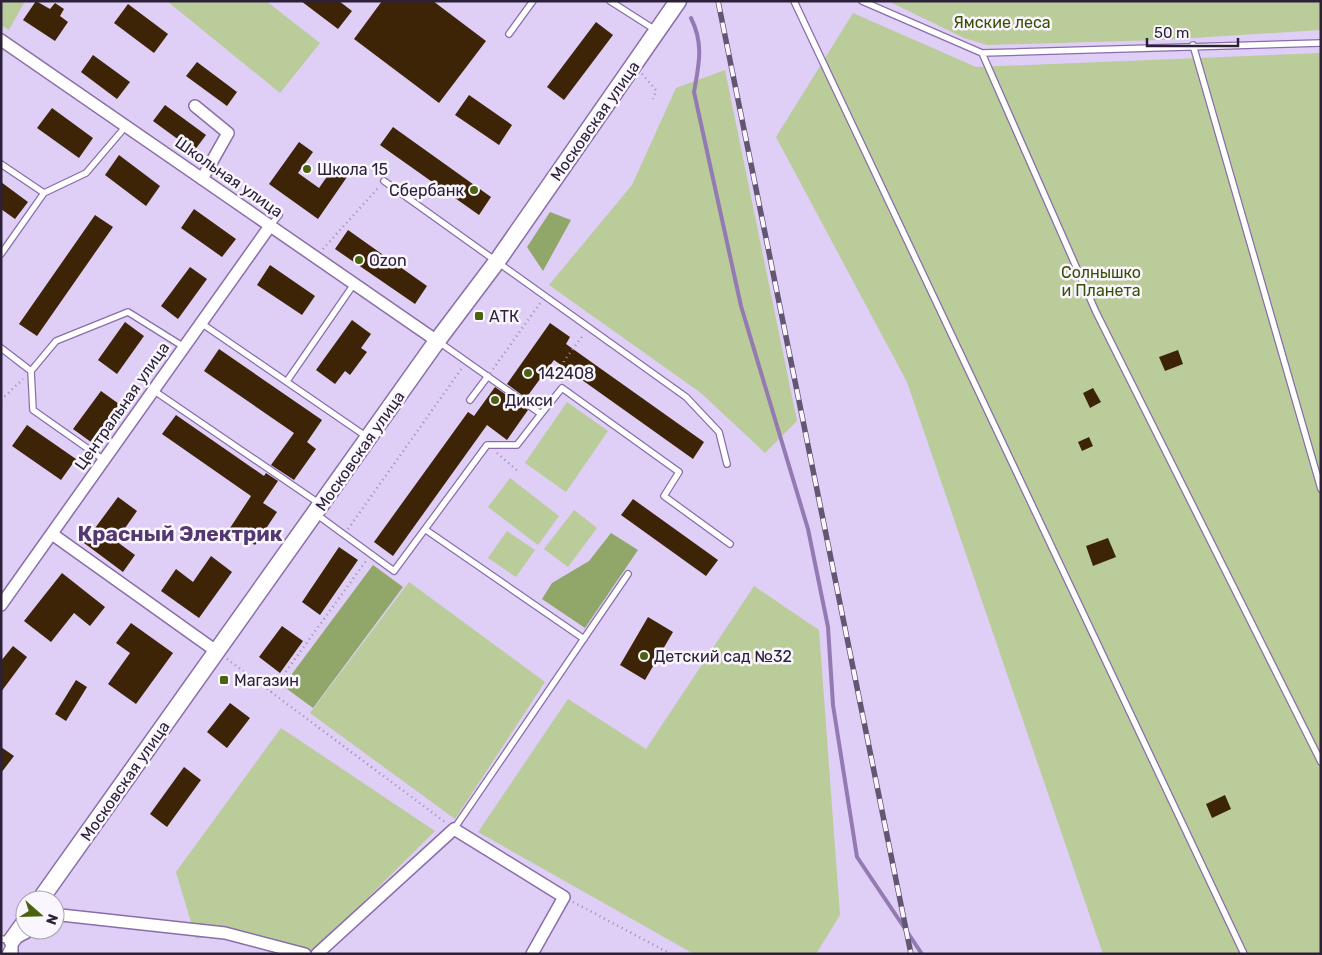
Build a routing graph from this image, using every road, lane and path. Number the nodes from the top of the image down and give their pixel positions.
1 (533, 1) edge
2 (610, 1) edge
3 (678, 1) edge
4 (794, 1) edge
5 (862, 1) edge
6 (658, 31) junction
7 (510, 34) dead end
8 (1, 40) edge
9 (1321, 43) edge
10 (1193, 45) junction
11 (982, 53) junction
12 (641, 72) dead end
13 (653, 99) dead end
14 (195, 106) dead end
15 (127, 126) junction
16 (1, 164) edge
17 (202, 179) junction
18 (384, 181) joint
19 (44, 193) junction
20 (278, 214) dead end
21 (270, 226) junction
22 (2, 251) edge
23 (316, 257) junction
24 (498, 260) junction
25 (354, 284) junction
26 (546, 295) junction
27 (201, 323) junction
28 (589, 327) junction
29 (438, 341) junction
30 (184, 347) junction
31 (1, 348) edge
32 (467, 362) junction
33 (31, 371) junction
34 (488, 376) junction
35 (287, 381) junction
36 (562, 388) junction
37 (153, 390) junction
38 (1, 400) edge
39 (470, 400) dead end
40 (541, 414) junction
41 (369, 438) junction
42 (487, 445) junction
43 (104, 460) junction
44 (727, 464) dead end
45 (519, 472) dead end
46 (1321, 489) edge
47 (319, 510) junction
48 (426, 530) junction
49 (52, 534) junction
50 (344, 534) junction
51 (730, 544) dead end
52 (371, 554) junction
53 (628, 574) dead end
54 (1, 605) edge
55 (584, 639) junction
56 (216, 651) junction
57 (271, 692) junction
58 (1321, 762) edge
59 (454, 829) junction
60 (47, 890) edge
61 (564, 897) junction
62 (65, 915) edge
63 (305, 954) edge
64 (317, 954) edge
65 (532, 954) edge
66 (671, 954) edge
67 (1244, 954) edge

1 - 7 lane
2 - 6 lane
3 - 6 street, Московская улица
4 - 67 lane
5 - 11 lane
6 - 24 street, Московская улица
8 - 15 street, Школьная улица
9 - 10 lane
10 - 11 lane
10 - 46 lane
11 - 58 lane
12 - 13 path
14 - 17 street
15 - 17 street, Школьная улица
15 - 19 lane
16 - 19 lane
17 - 21 street, Школьная улица
18 - 23 path
18 - 24 lane
19 - 22 lane
20 - 21 lane
21 - 23 street, Школьная улица
21 - 27 street, Центральная улица
23 - 25 street, Школьная улица
24 - 26 lane
24 - 29 street, Московская улица
25 - 29 street, Школьная улица
25 - 35 lane
26 - 28 lane
26 - 34 path
27 - 30 street, Центральная улица
27 - 35 lane
28 - 36 path
28 - 44 lane
29 - 32 lane
29 - 41 street, Московская улица
30 - 33 lane
30 - 37 street, Центральная улица
31 - 33 lane
32 - 34 lane
32 - 50 path
33 - 38 path
33 - 43 lane
34 - 39 lane
34 - 40 lane
35 - 41 lane
36 - 40 lane
36 - 51 lane
37 - 43 street, Центральная улица
37 - 47 lane
40 - 42 lane
41 - 47 street, Московская улица
42 - 45 path
42 - 48 lane
43 - 49 street, Центральная улица
47 - 50 lane
47 - 56 street, Московская улица
48 - 52 lane
48 - 55 lane
49 - 54 street, Центральная улица
49 - 56 street
50 - 52 lane
52 - 57 path
53 - 55 lane
55 - 59 lane
56 - 57 path
56 - 60 street, Московская улица
57 - 59 path
59 - 61 street
59 - 64 street
61 - 65 street
61 - 66 path
62 - 63 street

